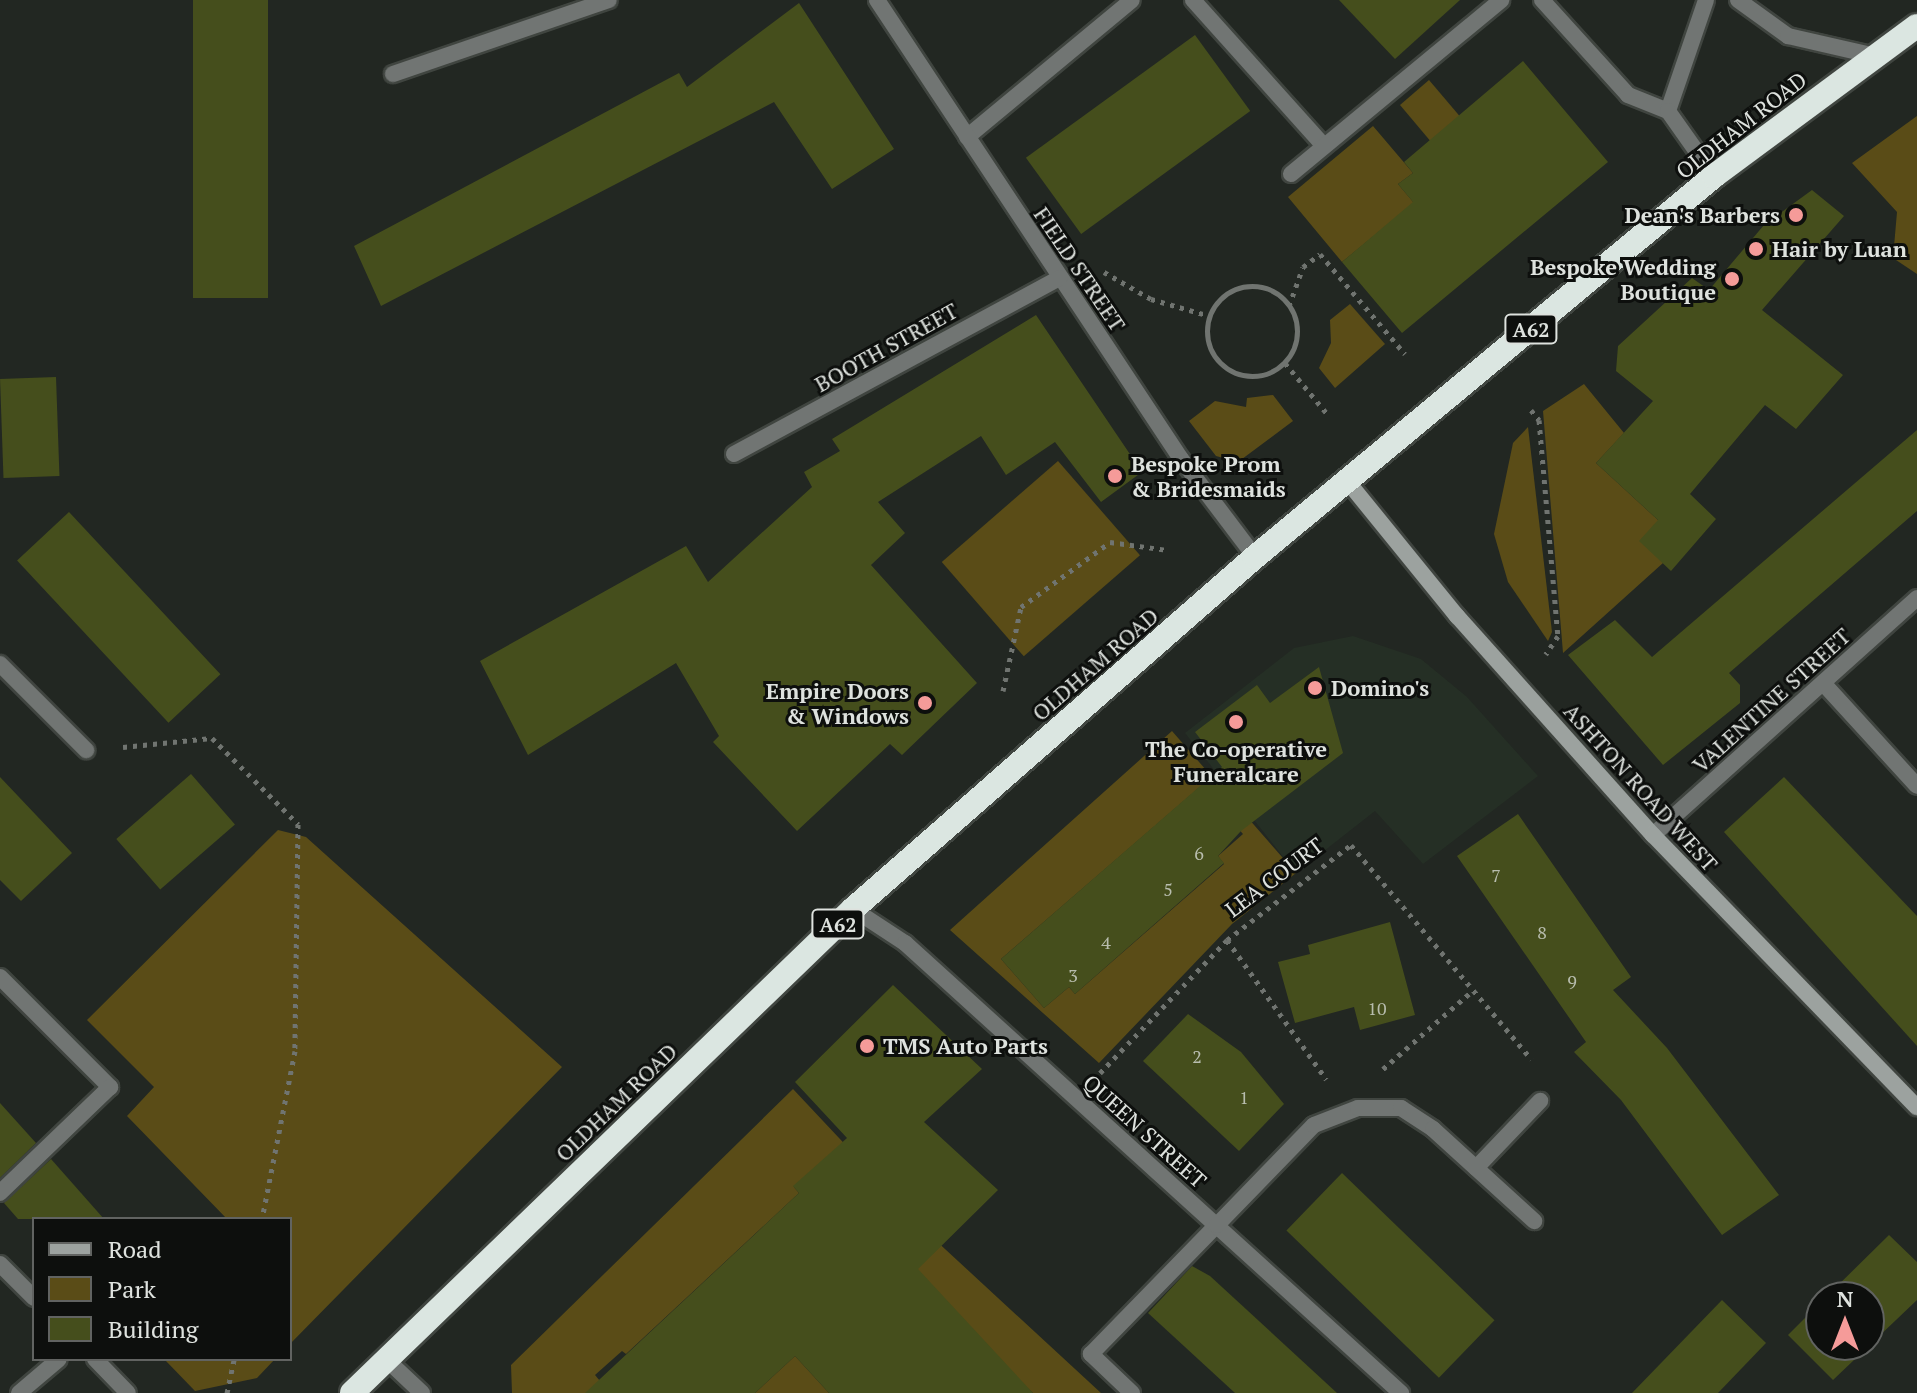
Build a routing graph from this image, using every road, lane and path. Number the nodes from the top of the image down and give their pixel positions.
1 (609, 0) edge
2 (877, 0) edge
3 (1132, 0) edge
4 (1193, 0) edge
5 (1501, 0) edge
6 (1542, 0) edge
7 (1706, 0) edge
8 (1738, 0) edge
9 (1917, 26) edge
10 (1875, 56) junction
11 (393, 74) dead end
12 (1668, 111) junction
13 (967, 137) junction
14 (1323, 145) junction
15 (1291, 174) dead end
16 (1714, 176) junction
17 (1059, 278) junction
18 (1289, 306) junction
19 (1210, 316) junction
20 (1405, 354) dead end
21 (1285, 363) junction
22 (1531, 410) dead end
23 (1329, 416) dead end
24 (734, 454) dead end
25 (1348, 482) junction
26 (1168, 550) dead end
27 (1255, 557) junction
28 (1917, 598) edge
29 (1546, 654) dead end
30 (0, 664) edge
31 (1823, 683) junction
32 (1003, 691) dead end
33 (86, 750) joint
34 (1917, 786) edge
35 (1653, 835) junction
36 (853, 909) junction
37 (1227, 940) junction
38 (0, 977) edge
39 (1472, 991) junction
40 (1531, 1059) dead end
41 (1097, 1076) dead end
42 (1373, 1077) dead end
43 (1329, 1083) dead end
44 (1540, 1101) dead end
45 (1917, 1107) edge
46 (1476, 1168) junction
47 (0, 1193) edge
48 (262, 1217) edge
49 (1534, 1221) dead end
50 (1217, 1225) junction
51 (0, 1264) edge
52 (32, 1296) edge
53 (387, 1360) junction
54 (57, 1361) edge
55 (97, 1361) edge
56 (234, 1361) edge
57 (19, 1393) edge
58 (128, 1393) edge
59 (227, 1393) edge
60 (352, 1393) edge
61 (422, 1393) edge
62 (1132, 1393) edge
63 (1401, 1393) edge

1 - 11 street
2 - 13 street, FIELD STREET
3 - 13 street
4 - 14 street
5 - 14 street
6 - 12 street
7 - 12 street
8 - 10 street
9 - 10 highway, OLDHAM ROAD / A62
10 - 16 highway, OLDHAM ROAD / A62
12 - 16 street
13 - 17 street, FIELD STREET
14 - 15 street
16 - 25 highway, OLDHAM ROAD / A62
17 - 19 path
17 - 24 street, BOOTH STREET
17 - 27 street, FIELD STREET
18 - 19 path
18 - 20 path
18 - 21 path
19 - 21 path
21 - 23 path
22 - 29 path
25 - 27 highway, OLDHAM ROAD / A62
25 - 35 street, ASHTON ROAD WEST
26 - 32 path
27 - 36 highway, OLDHAM ROAD / A62
28 - 31 street, VALENTINE STREET
30 - 33 street
31 - 34 street
31 - 35 street, VALENTINE STREET
33 - 48 path
35 - 45 street, ASHTON ROAD WEST
36 - 50 street, QUEEN STREET
36 - 53 highway, OLDHAM ROAD / A62
37 - 39 path, LEA COURT
37 - 41 path, LEA COURT
37 - 43 path
38 - 47 street
39 - 40 path, LEA COURT
39 - 42 path
44 - 46 street
46 - 49 street
46 - 50 street
50 - 62 street
50 - 63 street, QUEEN STREET
51 - 52 street
53 - 60 highway, OLDHAM ROAD / A62
53 - 61 street
54 - 57 street
55 - 58 street
56 - 59 path

